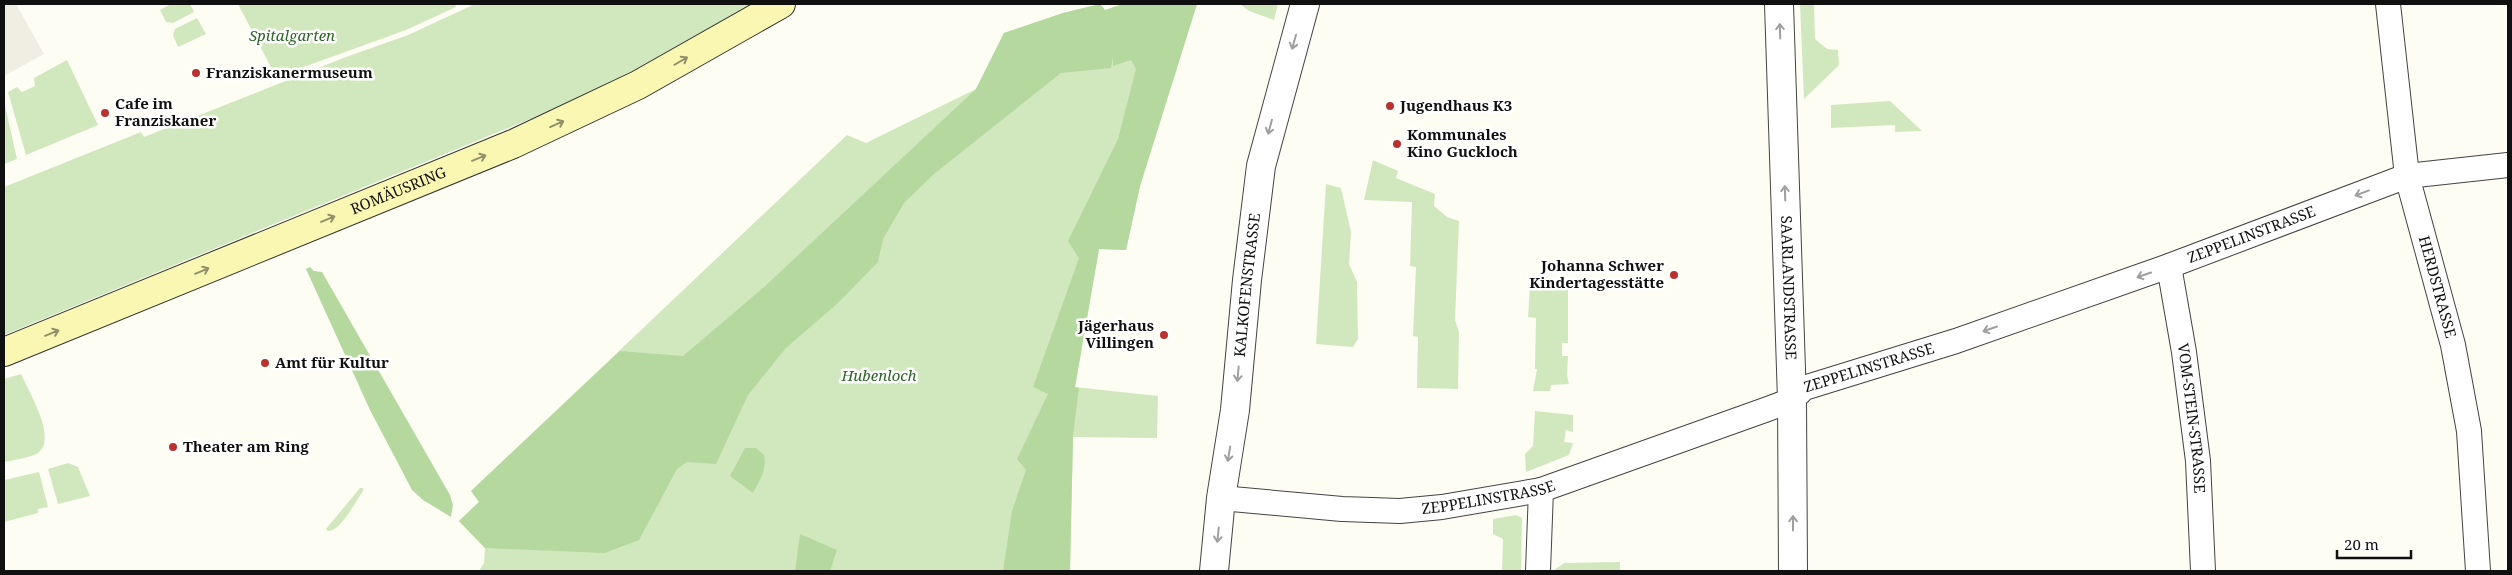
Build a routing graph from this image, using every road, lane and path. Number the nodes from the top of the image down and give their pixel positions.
1 (782, 4) edge
2 (1305, 4) edge
3 (1779, 4) edge
4 (2388, 4) edge
5 (2508, 166) edge
6 (2407, 176) junction
7 (2169, 266) junction
8 (4, 352) edge
9 (1792, 400) junction
10 (1541, 490) junction
11 (1222, 498) junction
12 (1214, 571) edge
13 (1538, 571) edge
14 (1793, 571) edge
15 (2204, 571) edge
16 (2478, 571) edge

8 -> 1 main road, ROMÄUSRING
2 -> 11 street, KALKOFENSTRASSE
9 -> 3 street, SAARLANDSTRASSE
4 - 6 street, HERDSTRASSE
5 - 6 street, ZEPPELINSTRASSE
6 -> 7 street, ZEPPELINSTRASSE
6 - 16 street, HERDSTRASSE
7 -> 9 street, ZEPPELINSTRASSE
7 - 15 street, VOM-STEIN-STRASSE
9 - 10 street, ZEPPELINSTRASSE
14 -> 9 street, SAARLANDSTRASSE
10 - 11 street, ZEPPELINSTRASSE
10 - 13 street
11 -> 12 street, KALKOFENSTRASSE

